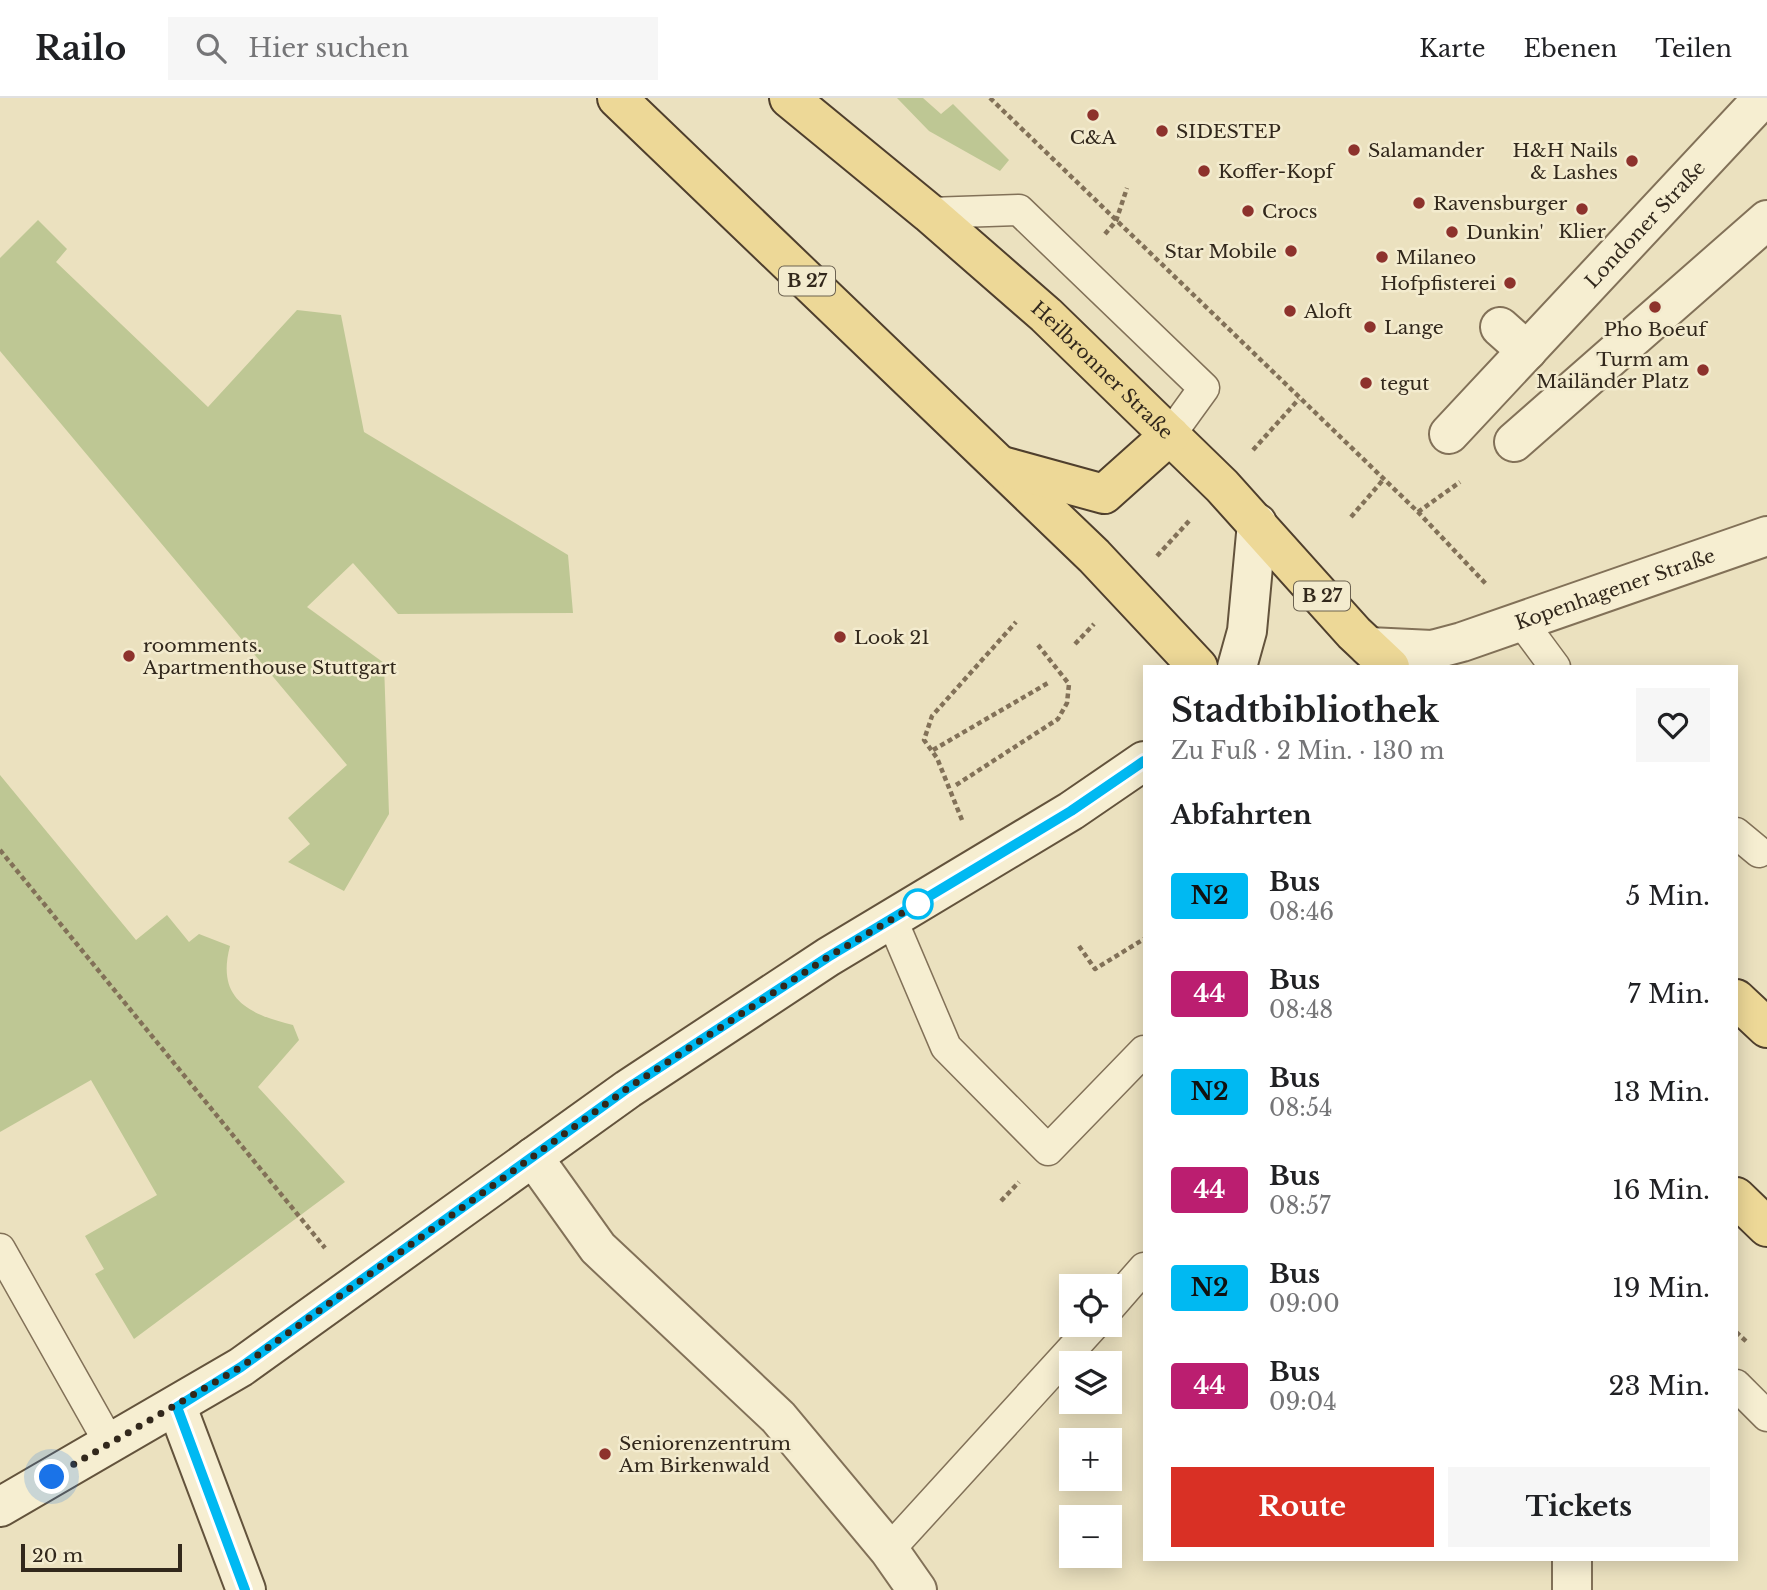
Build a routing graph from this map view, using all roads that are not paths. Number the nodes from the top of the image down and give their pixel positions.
1 (617, 98) edge
2 (789, 98) edge
3 (1763, 98) edge
4 (929, 213) junction
5 (1767, 220) edge
6 (1449, 434) dead end
7 (1170, 435) junction
8 (1514, 442) dead end
9 (997, 465) junction
10 (1257, 523) junction
11 (1767, 536) edge
12 (1521, 621) junction
13 (1460, 654) edge
14 (1379, 657) edge
15 (1196, 665) edge
16 (1238, 665) edge
17 (1554, 665) edge
18 (1143, 762) edge
19 (1738, 835) edge
20 (1759, 852) dead end
21 (892, 920) junction
22 (1738, 1001) edge
23 (1767, 1028) edge
24 (1143, 1052) edge
25 (533, 1157) junction
26 (1738, 1199) edge
27 (1767, 1227) edge
28 (0, 1249) edge
29 (1143, 1269) edge
30 (1122, 1293) edge
31 (1083, 1337) edge
32 (1738, 1387) edge
33 (177, 1407) junction
34 (1767, 1416) edge
35 (110, 1444) junction
36 (0, 1507) edge
37 (889, 1550) junction
38 (1572, 1561) edge
39 (246, 1590) edge
40 (917, 1590) edge
41 (1572, 1590) edge

1 - 9 main road, B 27
2 - 4 main road, Heilbronner Straße / B 27
3 - 6 street, Londoner Straße
4 - 7 main road, Heilbronner Straße / B 27
4 - 7 lane
5 - 8 street
7 - 9 main road
7 - 10 main road, Heilbronner Straße / B 27
9 - 15 main road, B 27
10 - 14 main road, Heilbronner Straße / B 27
10 - 16 street
11 - 12 street, Kopenhagener Straße
12 - 13 street, Kopenhagener Straße
12 - 17 lane
13 - 14 street, Kopenhagener Straße
18 - 21 street
19 - 20 lane
21 - 24 lane
21 - 25 street
22 - 23 main road
25 - 33 street
25 - 37 street
26 - 27 main road
28 - 35 lane
29 - 30 lane
31 - 37 lane
32 - 34 lane
33 - 35 street
33 - 39 street
35 - 36 street
37 - 40 street
38 - 41 street

